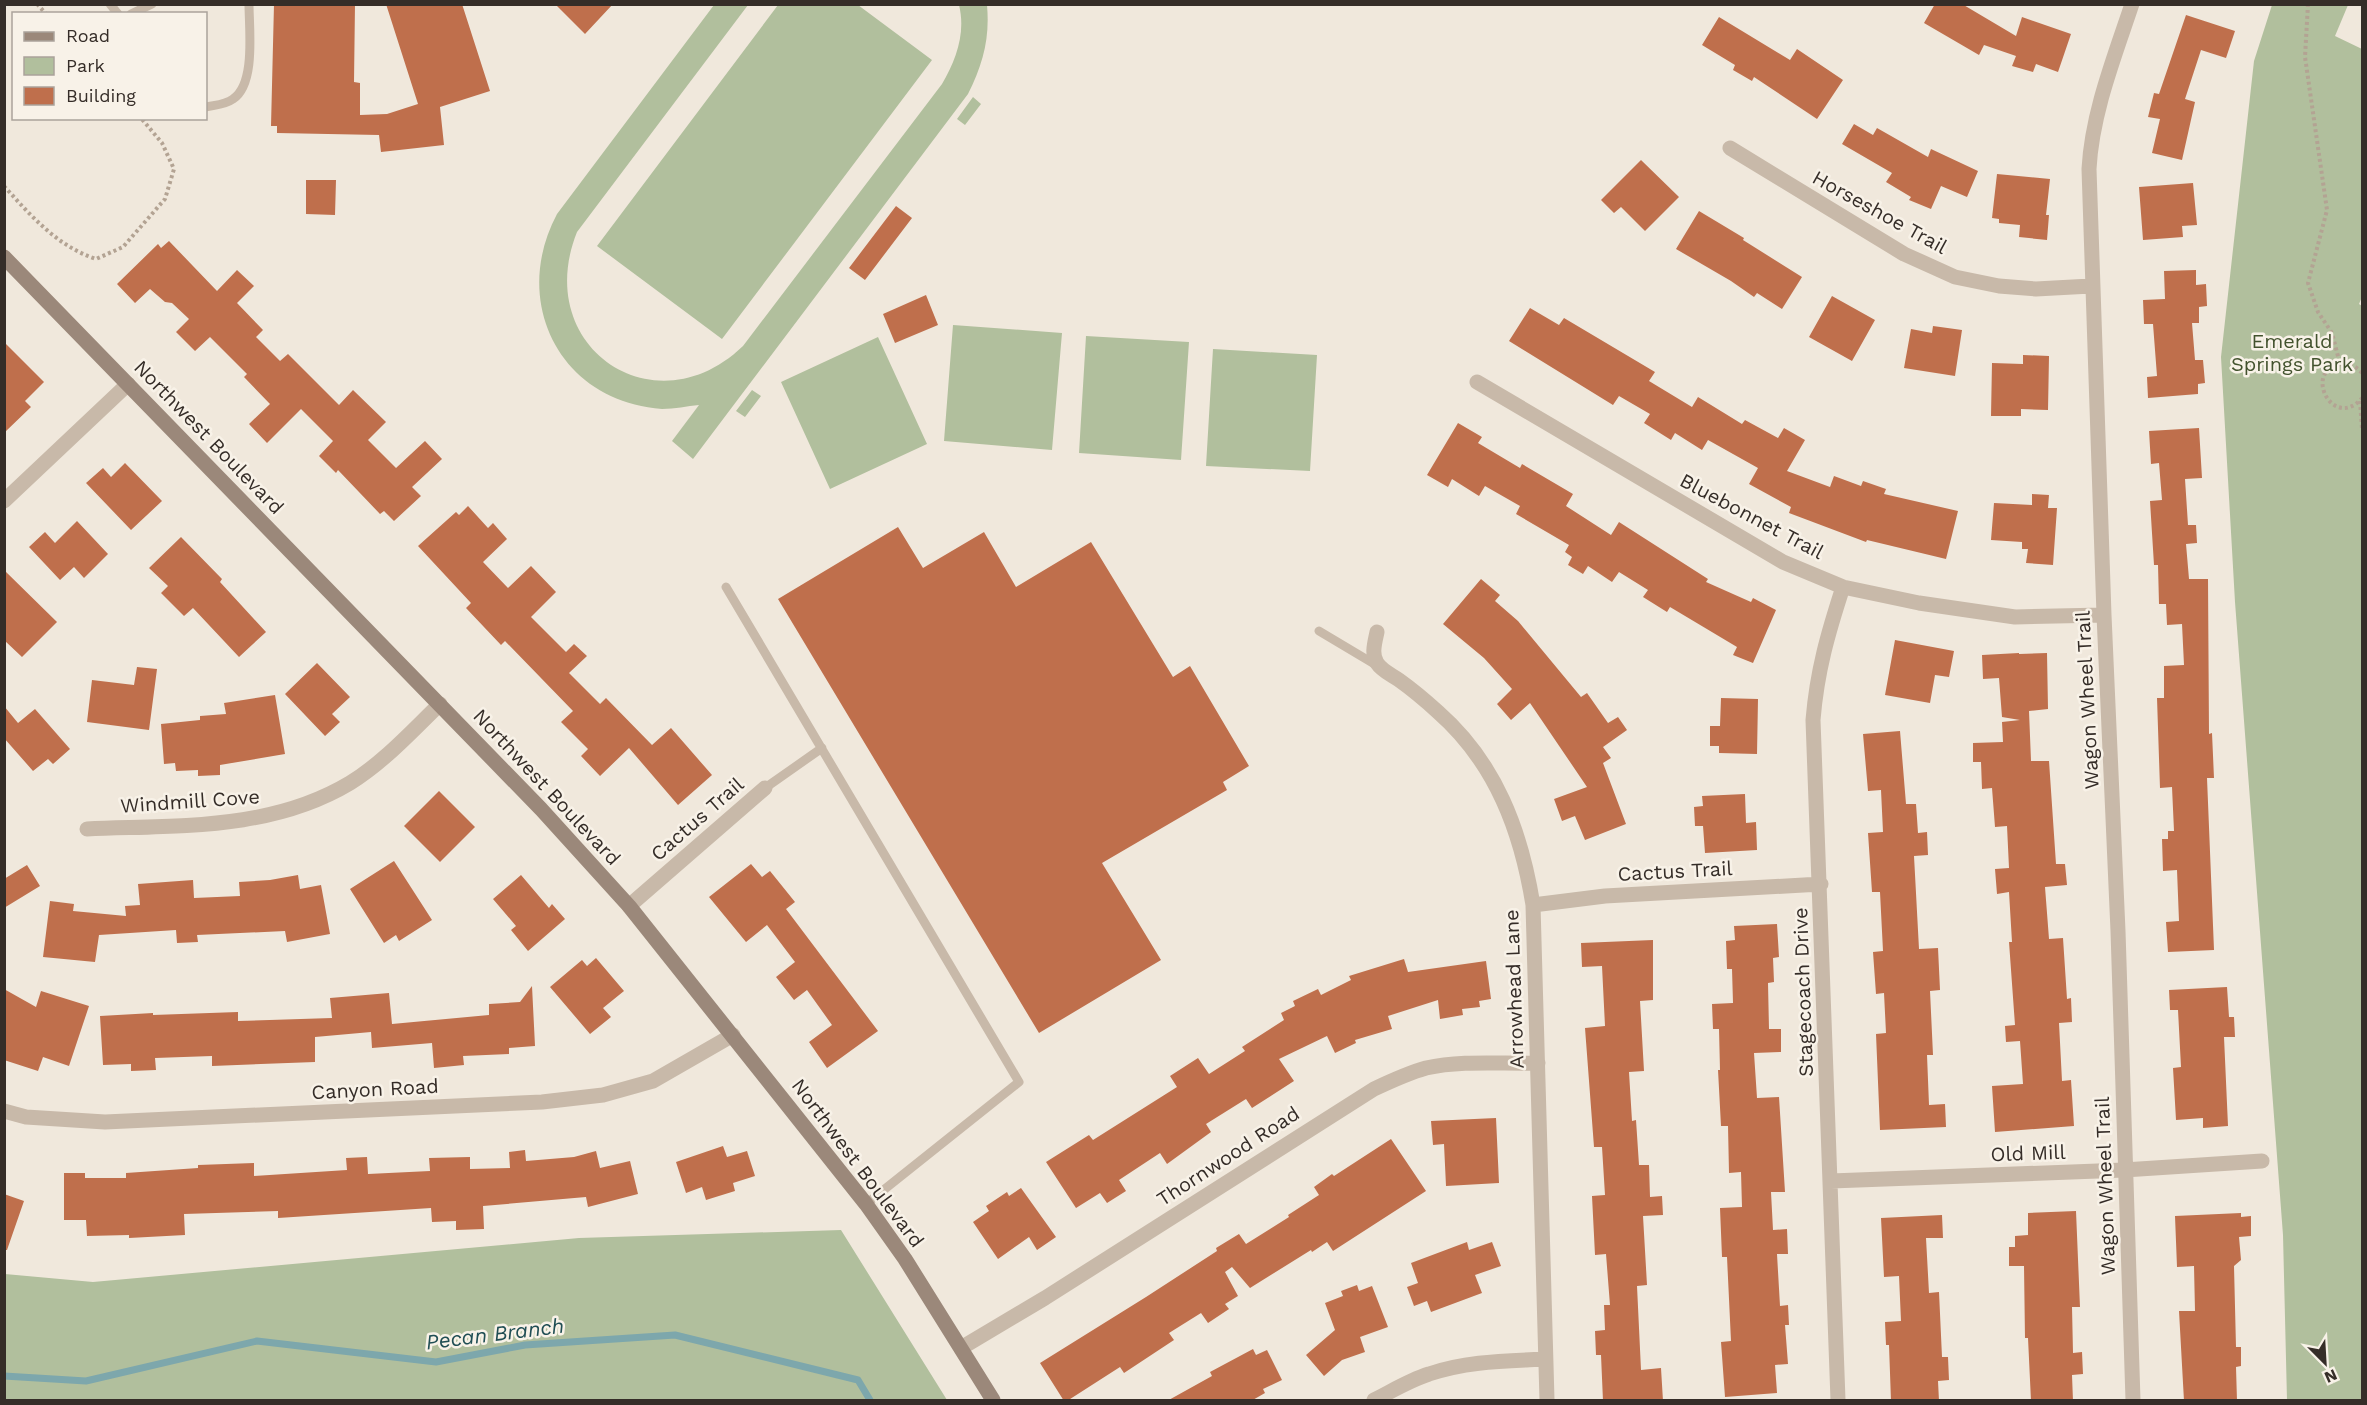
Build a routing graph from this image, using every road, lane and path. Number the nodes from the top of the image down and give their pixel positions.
1 (152, 4) edge
2 (249, 4) edge
3 (2132, 4) edge
4 (2308, 4) edge
5 (135, 12) edge
6 (207, 107) edge
7 (143, 120) edge
8 (1730, 148) dead end
9 (4, 186) edge
10 (4, 257) edge
11 (2091, 286) junction
12 (2340, 364) junction
13 (2362, 374) edge
14 (1477, 382) dead end
15 (128, 384) junction
16 (2361, 399) edge
17 (2362, 429) edge
18 (4, 501) edge
19 (726, 587) dead end
20 (1843, 587) junction
21 (2104, 615) junction
22 (1319, 631) dead end
23 (1377, 632) dead end
24 (1382, 668) junction
25 (440, 704) junction
26 (822, 748) junction
27 (765, 788) joint
28 (87, 829) dead end
29 (1821, 884) junction
30 (1533, 905) junction
31 (629, 906) junction
32 (733, 1035) junction
33 (1538, 1063) junction
34 (4, 1112) edge
35 (2262, 1161) dead end
36 (2124, 1170) junction
37 (1831, 1181) junction
38 (866, 1204) junction
39 (961, 1348) junction
40 (1545, 1359) junction
41 (993, 1401) edge
42 (1374, 1401) edge
43 (1547, 1401) edge
44 (1838, 1401) edge
45 (2133, 1401) edge

1 - 5 lane
2 - 6 lane
3 - 11 street, Wagon Wheel Trail
4 - 12 path
7 - 9 path
8 - 11 street, Horseshoe Trail
10 - 15 street, Northwest Boulevard
11 - 21 street, Wagon Wheel Trail
12 - 13 path
12 - 16 path
14 - 20 street, Bluebonnet Trail
15 - 18 street
15 - 25 street, Northwest Boulevard
16 - 17 path
19 - 26 lane
20 - 21 street, Bluebonnet Trail
20 - 29 street, Stagecoach Drive
21 - 36 street, Wagon Wheel Trail
22 - 24 lane
23 - 24 street
24 - 30 street, Arrowhead Lane
25 - 28 street, Windmill Cove
25 - 31 street, Northwest Boulevard
26 - 27 lane
26 - 38 lane
27 - 31 street, Cactus Trail
29 - 30 street, Cactus Trail
29 - 37 street, Stagecoach Drive
30 - 33 street, Arrowhead Lane
31 - 32 street, Northwest Boulevard
32 - 34 street, Canyon Road
32 - 38 street, Northwest Boulevard
33 - 39 street, Thornwood Road
33 - 40 street, Arrowhead Lane
35 - 36 street, Old Mill
36 - 37 street, Old Mill
36 - 45 street, Wagon Wheel Trail
37 - 44 street, Stagecoach Drive
38 - 39 street, Northwest Boulevard
39 - 41 street, Northwest Boulevard
40 - 42 street
40 - 43 street, Arrowhead Lane

